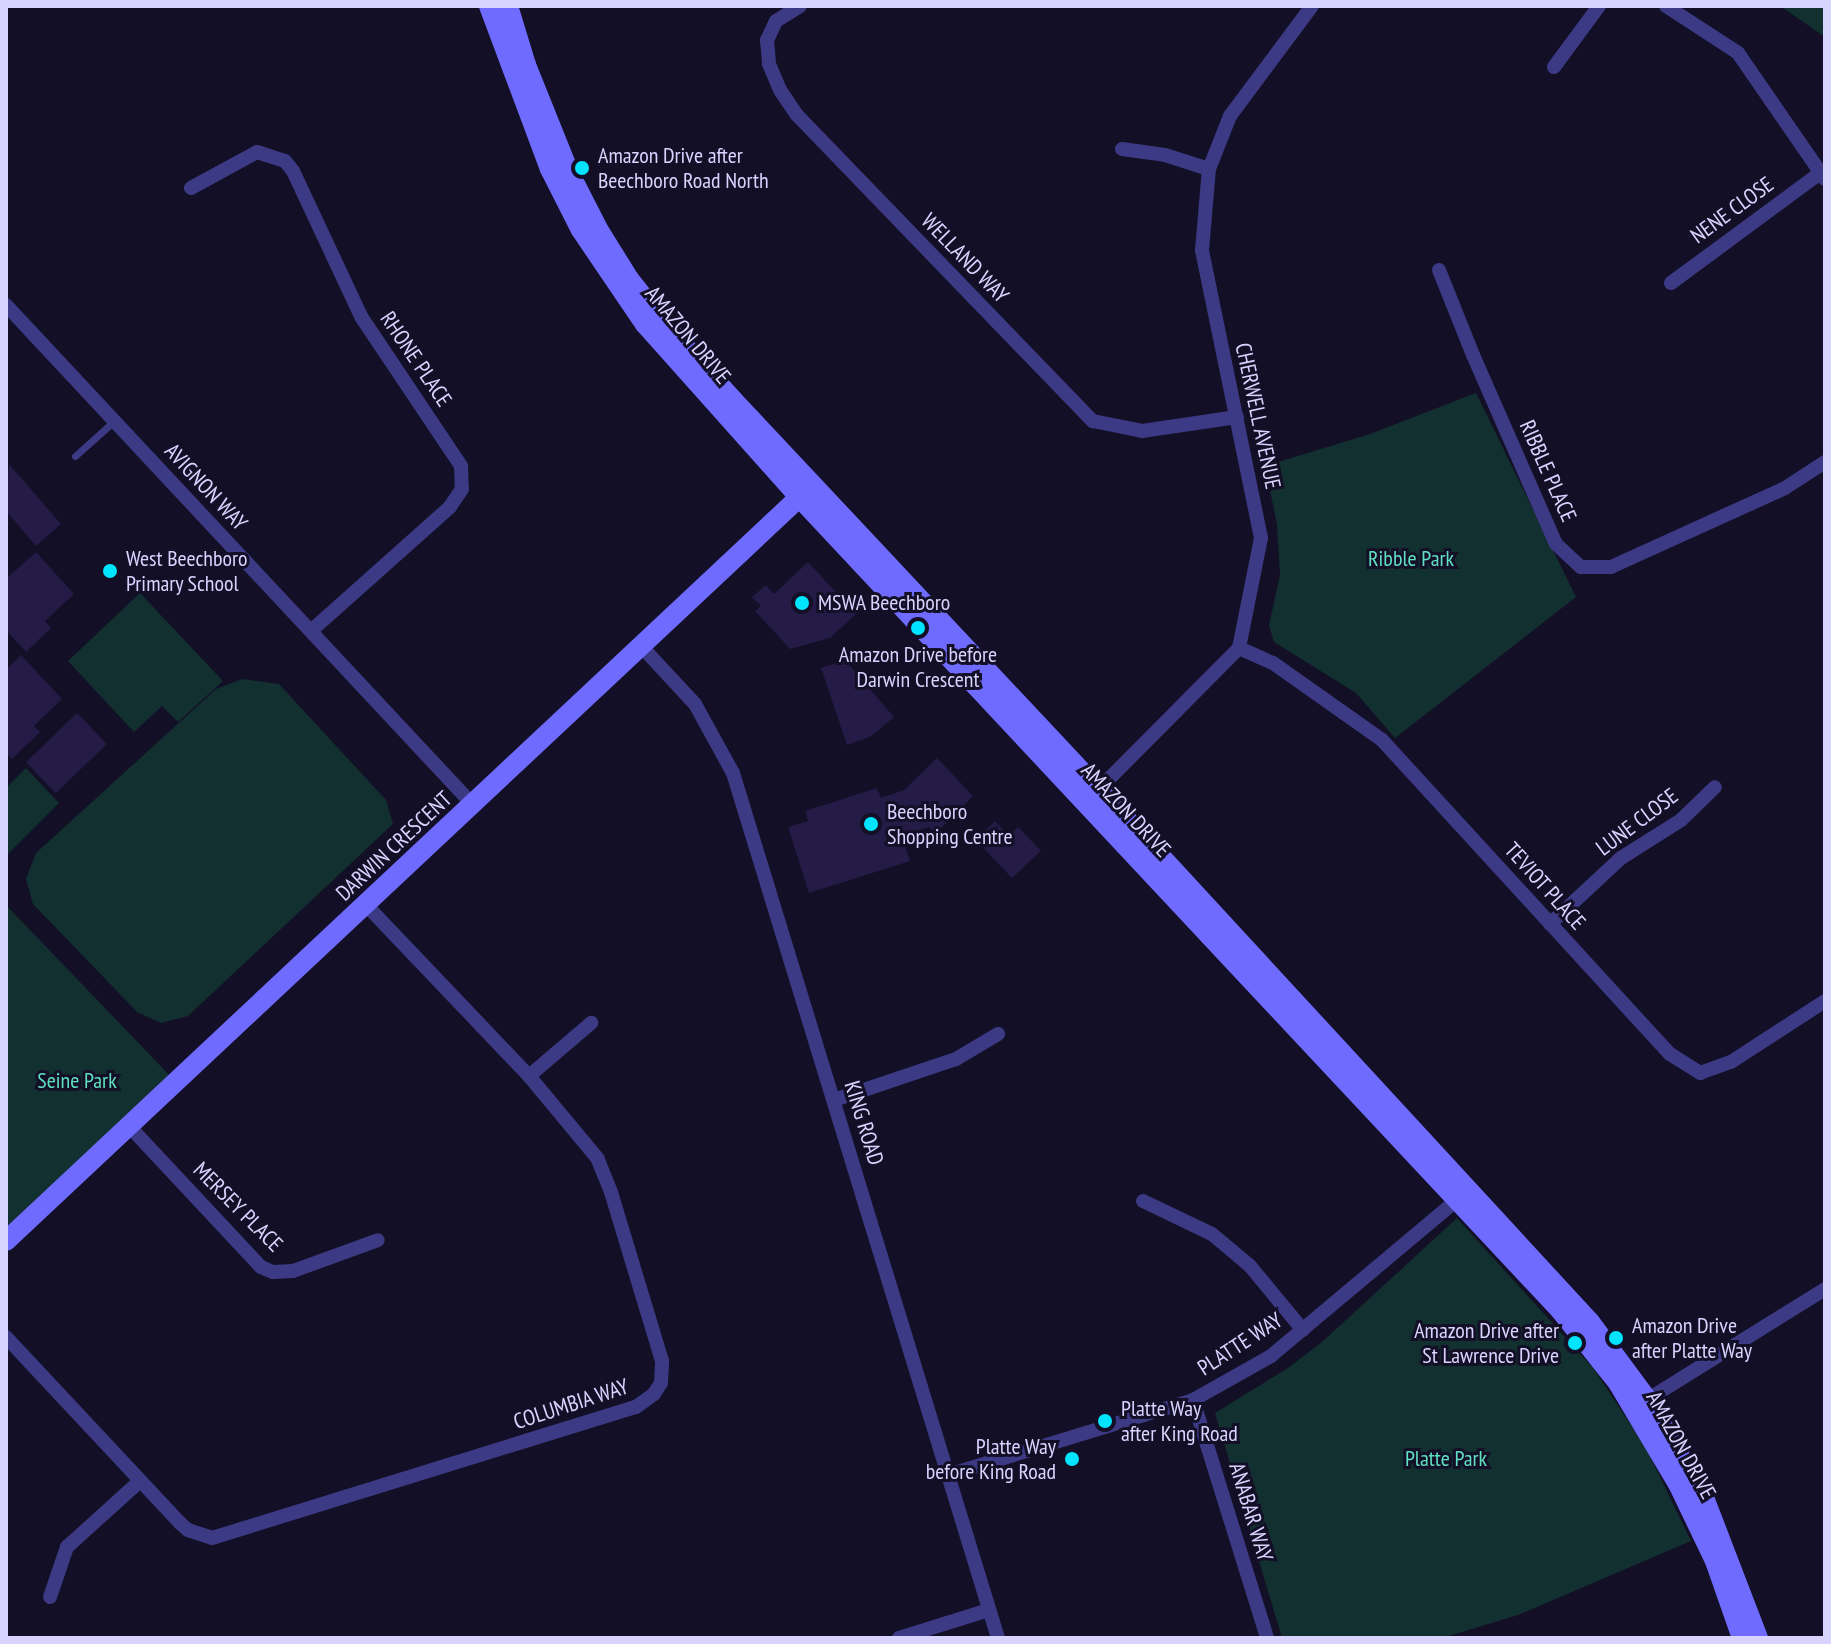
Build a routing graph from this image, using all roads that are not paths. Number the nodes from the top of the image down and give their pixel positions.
1 (489, 6) edge
2 (508, 6) edge
3 (800, 6) edge
4 (1599, 6) edge
5 (1666, 6) edge
6 (1303, 9) edge
7 (1554, 67) dead end
8 (1122, 149) dead end
9 (1209, 169) junction
10 (1822, 176) edge
11 (191, 188) dead end
12 (1439, 270) dead end
13 (1671, 283) dead end
14 (6, 305) edge
15 (1237, 417) junction
16 (114, 421) junction
17 (75, 456) dead end
18 (1825, 462) edge
19 (806, 491) junction
20 (311, 631) junction
21 (642, 647) junction
22 (1239, 648) junction
23 (1715, 787) dead end
24 (1091, 796) junction
25 (473, 805) junction
26 (366, 905) junction
27 (1550, 924) junction
28 (1825, 1001) edge
29 (591, 1023) dead end
30 (998, 1034) dead end
31 (529, 1076) junction
32 (834, 1100) junction
33 (130, 1127) junction
34 (1463, 1195) junction
35 (1143, 1201) dead end
36 (378, 1240) dead end
37 (6, 1241) edge
38 (1825, 1289) edge
39 (1303, 1330) junction
40 (6, 1337) edge
41 (1193, 1400) junction
42 (1641, 1404) junction
43 (948, 1475) junction
44 (140, 1481) junction
45 (50, 1597) dead end
46 (989, 1610) junction
47 (899, 1638) edge
48 (998, 1638) edge
49 (1267, 1638) edge
50 (1742, 1638) edge
51 (1758, 1638) edge

1 - 19 street, AMAZON DRIVE
2 - 19 street, AMAZON DRIVE
3 - 15 street, WELLAND WAY
4 - 7 street
5 - 10 street
6 - 9 street, CHERWELL AVENUE
8 - 9 street
9 - 15 street, CHERWELL AVENUE
10 - 13 street, NENE CLOSE
11 - 20 street, RHONE PLACE
12 - 18 street, RIBBLE PLACE
14 - 16 street, AVIGNON WAY
15 - 22 street, CHERWELL AVENUE
16 - 17 lane
16 - 20 street, AVIGNON WAY
19 - 21 street, DARWIN CRESCENT
19 - 24 street, AMAZON DRIVE
20 - 25 street, AVIGNON WAY
21 - 25 street, DARWIN CRESCENT
21 - 32 street, KING ROAD
22 - 24 street
22 - 27 street, TEVIOT PLACE
23 - 27 street, LUNE CLOSE
24 - 34 street, AMAZON DRIVE
25 - 26 street, DARWIN CRESCENT
26 - 31 street, COLUMBIA WAY
26 - 33 street, DARWIN CRESCENT
27 - 28 street, TEVIOT PLACE
29 - 31 street
30 - 32 street
31 - 44 street, COLUMBIA WAY
32 - 43 street, KING ROAD
33 - 36 street, MERSEY PLACE
33 - 37 street, DARWIN CRESCENT
34 - 39 street, PLATTE WAY
34 - 42 street, AMAZON DRIVE
35 - 39 street
38 - 42 street
39 - 41 street, PLATTE WAY
40 - 44 street, COLUMBIA WAY
41 - 43 street, PLATTE WAY
41 - 49 street, ANABAR WAY
42 - 50 street, AMAZON DRIVE
42 - 51 street, AMAZON DRIVE
43 - 46 street, KING ROAD
44 - 45 street
46 - 47 street
46 - 48 street, KING ROAD

